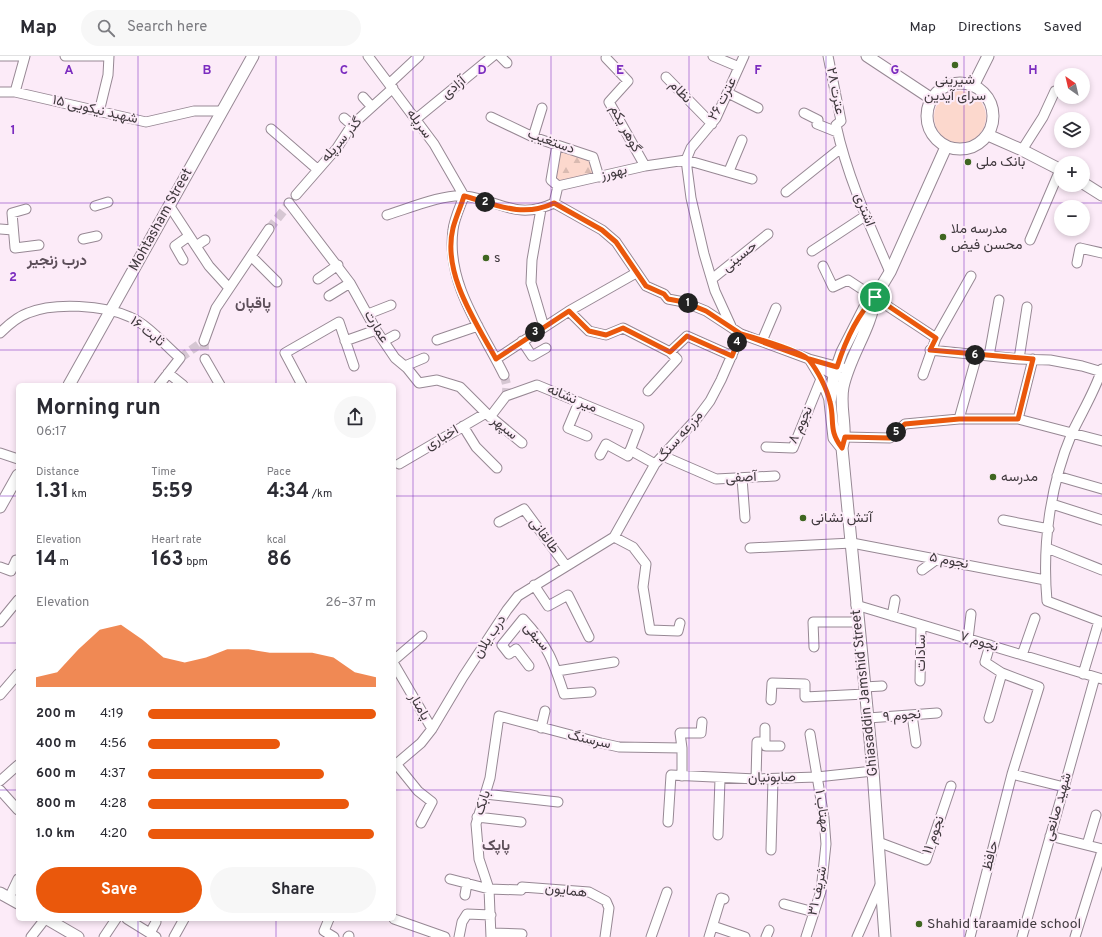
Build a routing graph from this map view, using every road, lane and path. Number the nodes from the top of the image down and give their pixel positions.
1 (0, 56) edge
2 (25, 56) edge
3 (65, 56) edge
4 (109, 56) edge
5 (253, 56) edge
6 (368, 56) edge
7 (419, 56) edge
8 (492, 56) edge
9 (713, 56) edge
10 (744, 56) edge
11 (828, 56) edge
12 (866, 56) edge
13 (988, 56) edge
14 (606, 58) dead end
15 (739, 68) junction
16 (666, 78) dead end
17 (391, 86) junction
18 (973, 86) junction
19 (0, 92) edge
20 (15, 92) junction
21 (728, 93) junction
22 (1054, 93) edge
23 (363, 98) dead end
24 (932, 99) junction
25 (372, 107) junction
26 (542, 108) dead end
27 (758, 108) dead end
28 (222, 111) junction
29 (99, 112) junction
30 (804, 113) dead end
31 (491, 117) dead end
32 (344, 118) dead end
33 (416, 119) junction
34 (712, 124) junction
35 (352, 125) junction
36 (271, 130) dead end
37 (837, 132) junction
38 (988, 134) junction
39 (533, 137) junction
40 (742, 140) dead end
41 (556, 145) junction
42 (946, 146) junction
43 (842, 148) junction
44 (1022, 150) junction
45 (686, 160) junction
46 (645, 166) junction
47 (1054, 166) edge
48 (317, 169) junction
49 (729, 171) junction
50 (599, 177) junction
51 (752, 179) dead end
52 (558, 186) junction
53 (1054, 186) edge
54 (1090, 187) edge
55 (786, 192) dead end
56 (296, 195) tunnel mouth
57 (1102, 195) edge
58 (464, 196) junction
59 (108, 202) dead end
60 (289, 203) dead end
61 (554, 203) junction
62 (169, 205) junction
63 (94, 206) dead end
64 (26, 209) dead end
65 (541, 209) junction
66 (387, 215) dead end
67 (865, 216) junction
68 (0, 229) edge
69 (269, 229) tunnel mouth
70 (13, 230) junction
71 (768, 234) dead end
72 (97, 236) dead end
73 (189, 236) junction
74 (83, 239) dead end
75 (205, 240) dead end
76 (1030, 240) dead end
77 (39, 245) dead end
78 (196, 246) junction
79 (812, 251) dead end
80 (1102, 253) edge
81 (251, 256) junction
82 (182, 260) dead end
83 (1077, 263) dead end
84 (338, 265) junction
85 (823, 266) dead end
86 (890, 272) junction
87 (636, 273) junction
88 (971, 276) dead end
89 (318, 279) dead end
90 (712, 279) junction
91 (276, 282) dead end
92 (350, 283) junction
93 (230, 288) junction
94 (329, 296) dead end
95 (875, 297) junction
96 (999, 300) dead end
97 (391, 305) dead end
98 (1027, 307) dead end
99 (776, 308) dead end
100 (110, 311) junction
101 (569, 311) junction
102 (368, 314) junction
103 (478, 326) junction
104 (731, 326) junction
105 (544, 327) junction
106 (376, 330) junction
107 (0, 332) edge
108 (741, 334) junction
109 (395, 335) dead end
110 (936, 338) junction
111 (437, 340) dead end
112 (204, 341) dead end
113 (346, 341) junction
114 (384, 341) junction
115 (522, 341) junction
116 (762, 341) junction
117 (546, 348) dead end
118 (930, 350) junction
119 (670, 352) junction
120 (977, 355) junction
121 (732, 356) junction
122 (989, 356) junction
123 (424, 358) dead end
124 (205, 359) tunnel mouth
125 (496, 359) junction
126 (809, 359) junction
127 (1019, 359) junction
128 (1033, 359) junction
129 (354, 366) dead end
130 (405, 366) junction
131 (1102, 371) edge
132 (841, 372) junction
133 (168, 373) junction
134 (504, 375) tunnel mouth
135 (923, 375) dead end
136 (821, 380) junction
137 (70, 383) edge
138 (160, 383) edge
139 (180, 383) edge
140 (219, 383) edge
141 (301, 383) edge
142 (648, 391) dead end
143 (579, 402) junction
144 (830, 402) junction
145 (488, 415) junction
146 (959, 419) junction
147 (1018, 419) junction
148 (463, 426) junction
149 (1073, 432) junction
150 (587, 436) dead end
151 (845, 437) junction
152 (1102, 441) edge
153 (522, 443) dead end
154 (766, 448) dead end
155 (842, 448) junction
156 (0, 453) edge
157 (629, 453) junction
158 (600, 456) dead end
159 (663, 456) junction
160 (16, 458) edge
161 (399, 464) dead end
162 (656, 464) junction
163 (497, 468) dead end
164 (775, 476) dead end
165 (1057, 476) junction
166 (742, 478) junction
167 (16, 479) edge
168 (1102, 489) edge
169 (1052, 504) junction
170 (0, 507) edge
171 (745, 518) dead end
172 (1003, 520) dead end
173 (1102, 520) edge
174 (499, 522) dead end
175 (1049, 529) junction
176 (614, 537) junction
177 (852, 543) junction
178 (750, 548) dead end
179 (1047, 548) junction
180 (937, 559) junction
181 (16, 562) edge
182 (566, 566) junction
183 (0, 567) edge
184 (922, 570) dead end
185 (1102, 570) edge
186 (1045, 580) junction
187 (534, 585) junction
188 (895, 600) dead end
189 (16, 602) edge
190 (856, 605) junction
191 (971, 614) dead end
192 (892, 616) junction
193 (1034, 618) dead end
194 (0, 622) edge
195 (858, 622) junction
196 (1100, 622) edge
197 (497, 625) junction
198 (921, 625) junction
199 (679, 627) dead end
200 (511, 634) junction
201 (422, 636) dead end
202 (589, 637) dead end
203 (968, 639) junction
204 (990, 646) junction
205 (814, 647) dead end
206 (1022, 655) junction
207 (396, 658) edge
208 (614, 662) dead end
209 (529, 666) dead end
210 (396, 667) edge
211 (557, 671) junction
212 (1002, 673) junction
213 (1083, 674) junction
214 (16, 676) edge
215 (1098, 678) edge
216 (920, 681) dead end
217 (882, 686) dead end
218 (865, 690) junction
219 (591, 692) dead end
220 (0, 695) edge
221 (771, 700) dead end
222 (544, 711) dead end
223 (937, 713) dead end
224 (912, 715) junction
225 (499, 716) joint
226 (868, 718) junction
227 (988, 718) dead end
228 (702, 722) dead end
229 (541, 728) junction
230 (766, 728) dead end
231 (432, 729) junction
232 (810, 734) dead end
233 (765, 742) junction
234 (916, 743) dead end
235 (780, 746) dead end
236 (682, 748) junction
237 (396, 765) edge
238 (16, 767) edge
239 (396, 767) edge
240 (873, 770) junction
241 (1012, 774) junction
242 (682, 776) junction
243 (817, 777) junction
244 (720, 779) junction
245 (756, 779) junction
246 (773, 779) junction
247 (0, 781) edge
248 (951, 786) dead end
249 (1064, 787) junction
250 (0, 790) edge
251 (486, 794) junction
252 (558, 802) dead end
253 (16, 808) edge
254 (1096, 815) dead end
255 (477, 817) junction
256 (421, 822) dead end
257 (522, 822) dead end
258 (668, 822) dead end
259 (718, 835) dead end
260 (1050, 836) junction
261 (878, 842) junction
262 (826, 844) joint
263 (1087, 845) junction
264 (771, 850) dead end
265 (1102, 850) edge
266 (450, 879) dead end
267 (881, 882) junction
268 (16, 883) edge
269 (467, 883) junction
270 (489, 889) junction
271 (667, 892) dead end
272 (465, 895) dead end
273 (9, 898) edge
274 (724, 899) dead end
275 (784, 904) dead end
276 (814, 912) junction
277 (491, 915) junction
278 (396, 920) edge
279 (44, 921) edge
280 (50, 921) edge
281 (115, 921) edge
282 (130, 921) edge
283 (183, 921) edge
284 (328, 921) edge
285 (156, 922) dead end
286 (713, 926) junction
287 (522, 934) dead end
288 (153, 935) edge
289 (491, 935) edge
290 (31, 937) edge
291 (78, 937) edge
292 (104, 937) edge
293 (174, 937) edge
294 (334, 937) edge
295 (445, 937) edge
296 (459, 937) edge
297 (605, 937) edge
298 (652, 937) edge
299 (709, 937) edge
300 (745, 937) edge
301 (806, 937) edge
302 (857, 937) edge
303 (885, 937) edge
304 (970, 937) edge
305 (1022, 937) edge
306 (1075, 937) edge

1 - 2 street
2 - 20 street
3 - 4 street
4 - 29 street
5 - 28 main road, Mohtasham Street
6 - 17 street, سرپله
7 - 17 street, گذر سرپله
8 - 33 street, آزادی
9 - 15 street
10 - 15 street, عترت ۲۶
11 - 37 street, عترت ۲۸
12 - 24 main road
13 - 18 main road
14 - 46 street, گوهر یکم
15 - 21 street, عترت ۲۶
16 - 34 street, نظام
17 - 25 street, گذر سرپله
17 - 33 street, سرپله
18 - 24 main road
18 - 38 main road
19 - 20 street, شهید نیکویی ۱۵
20 - 29 street, شهید نیکویی ۱۵
21 - 27 street
21 - 34 street, عترت ۲۶
22 - 44 street
23 - 25 street
24 - 42 main road
25 - 35 street, گذر سرپله
26 - 39 street
28 - 29 street, شهید نیکویی ۱۵
28 - 62 main road, Mohtasham Street
30 - 37 street
31 - 39 street, دستغیب
32 - 35 street
33 - 58 street, سرپله
34 - 45 street, عترت ۲۶
35 - 48 street, گذر سرپله
36 - 48 street
37 - 43 street, عترت ۲۸
38 - 42 main road
38 - 44 main road
39 - 41 street, دستغیب
40 - 49 street
41 - 50 street, دستغیب
41 - 52 street
42 - 86 main road, Ghiasaddin Jamshid Street
43 - 55 street
43 - 67 street, اشتری
44 - 47 main road
45 - 46 street, بهورز
45 - 49 street
45 - 90 street
46 - 50 street, بهورز
48 - 56 street, گذر سرپله
49 - 51 street
50 - 52 street, بهورز
52 - 61 street
53 - 76 street
54 - 57 main road
58 - 65 street
58 - 66 street
58 - 103 street
59 - 63 street
60 - 84 street, عمارت
61 - 65 street
61 - 87 street
62 - 73 street
62 - 100 main road, Mohtasham Street
64 - 70 street
65 - 105 street
67 - 79 street
67 - 86 street, اشتری
68 - 70 street
69 - 81 street
70 - 77 street
71 - 90 street, حسینی
72 - 74 street
73 - 78 street
73 - 82 street
75 - 78 street
78 - 93 street
80 - 83 street
81 - 91 street
81 - 93 street
84 - 89 street
84 - 92 street, عمارت
85 - 95 street
86 - 95 main road, Ghiasaddin Jamshid Street
87 - 101 street
87 - 104 street
88 - 110 street
90 - 104 street
92 - 94 street
92 - 102 street, عمارت
93 - 112 street
95 - 110 street
95 - 132 main road, Ghiasaddin Jamshid Street
96 - 122 street
97 - 102 street
98 - 127 street
99 - 116 street
100 - 107 street, ثابت ۱۶
100 - 133 street, ثابت ۱۶
100 - 137 main road, Mohtasham Street
101 - 105 street
101 - 119 street
102 - 106 street, عمارت
103 - 111 street
103 - 125 street
104 - 108 street
105 - 115 street
106 - 113 street
106 - 114 street, عمارت
108 - 116 street
108 - 121 street, مزرعه سنگ
109 - 114 street
110 - 118 street
113 - 129 street
113 - 141 street
114 - 130 street, عمارت
115 - 117 street
115 - 125 street
116 - 126 street
118 - 120 street
118 - 135 street
119 - 121 street
119 - 142 street
120 - 122 street
120 - 146 street
121 - 159 street, مزرعه سنگ
122 - 127 street
123 - 130 street
124 - 140 street
125 - 134 street
126 - 132 street
126 - 136 street
127 - 128 street
128 - 131 street
128 - 147 street
130 - 145 street, عمارت
131 - 149 street
132 - 144 main road, Ghiasaddin Jamshid Street
132 - 151 main road, Ghiasaddin Jamshid Street
133 - 138 street
133 - 139 street
136 - 144 street
136 - 154 street, نجوم ۸
143 - 145 street, میر نشانه
143 - 150 street
143 - 157 street, میر نشانه
144 - 155 main road, Ghiasaddin Jamshid Street
145 - 148 street, اخباری
145 - 153 street, سپهر
146 - 147 street
146 - 151 street
147 - 149 street
148 - 161 street, اخباری
148 - 163 street
149 - 152 street
149 - 165 street
151 - 155 main road, Ghiasaddin Jamshid Street
155 - 177 main road, Ghiasaddin Jamshid Street
156 - 160 street
157 - 158 street
157 - 162 street
159 - 162 street, مزرعه سنگ
159 - 166 street, آصفی
162 - 176 street, مزرعه سنگ
164 - 166 street, آصفی
165 - 168 street
165 - 169 street
166 - 171 street
167 - 170 main road
169 - 173 street
169 - 175 street
172 - 175 street
174 - 182 street, طالقانی
175 - 179 street
176 - 182 street, درب یلان
176 - 199 street
177 - 178 street, نجوم ۵
177 - 180 street, نجوم ۵
177 - 190 main road, Ghiasaddin Jamshid Street
179 - 185 street
179 - 186 street
180 - 184 street
180 - 186 street, نجوم ۵
181 - 183 street
182 - 187 street, درب یلان
186 - 196 street
187 - 197 street, درب یلان
187 - 202 street
188 - 192 street
189 - 194 street
190 - 192 street, نجوم ۷
190 - 195 main road, Ghiasaddin Jamshid Street
191 - 203 street
192 - 198 street, نجوم ۷
193 - 206 street
195 - 205 street
195 - 218 main road, Ghiasaddin Jamshid Street
196 - 213 street
197 - 200 street, سیفی
197 - 231 street, درب یلان
198 - 203 street, نجوم ۷
198 - 216 street, سادات
200 - 209 street, سیفی
200 - 211 street, سیفی
201 - 207 street
203 - 204 street, نجوم ۷
204 - 206 street, نجوم ۷
204 - 212 street
206 - 213 street, نجوم ۷
208 - 211 street
210 - 231 street, پامنار
211 - 219 street, سیفی
212 - 227 street
212 - 241 street, حافظ
213 - 215 street, نجوم ۷
214 - 220 street
215 - 249 street, شهید صانعی
217 - 218 street
218 - 221 street
218 - 226 main road, Ghiasaddin Jamshid Street
222 - 229 street
223 - 224 street, نجوم ۹
224 - 226 street, نجوم ۹
224 - 234 street
225 - 229 street, سرسنگ
225 - 251 street, بابک
226 - 240 main road, Ghiasaddin Jamshid Street
228 - 236 street
229 - 236 street, سرسنگ
230 - 233 street
231 - 237 street, درب یلان
232 - 243 street, مهتاب ۱
233 - 235 street
233 - 245 street
236 - 242 street
238 - 247 street
239 - 256 street
240 - 243 street, صابونیان
240 - 261 main road, Ghiasaddin Jamshid Street
241 - 249 street
241 - 304 street, حافظ
242 - 244 street, صابونیان
242 - 258 street, صابونیان
243 - 246 street, صابونیان
243 - 262 street, مهتاب ۱
244 - 245 street, صابونیان
244 - 259 street
245 - 246 street, صابونیان
246 - 264 street
248 - 261 street, نجوم ۱۱
249 - 260 street, شهید صانعی
250 - 253 street
251 - 252 street
251 - 255 street, بابک
254 - 263 street
255 - 257 street
255 - 270 street, بابک
260 - 263 street
260 - 305 street, شهید صانعی
261 - 267 main road, Ghiasaddin Jamshid Street
262 - 276 street, شریف ۳۱
263 - 265 street
265 - 306 street
266 - 269 street
267 - 302 street
267 - 303 main road, Ghiasaddin Jamshid Street
268 - 273 street
269 - 270 street
269 - 272 street
270 - 277 street, بابک
270 - 297 street, همایون
271 - 298 street
274 - 286 street
275 - 276 street
276 - 301 street, شریف ۳۱
277 - 289 street, بابک
277 - 296 street
278 - 295 street
279 - 290 street
280 - 291 main road
281 - 292 street
282 - 288 street
283 - 293 street
284 - 294 street
285 - 288 street
286 - 299 street
286 - 300 street
287 - 289 street

